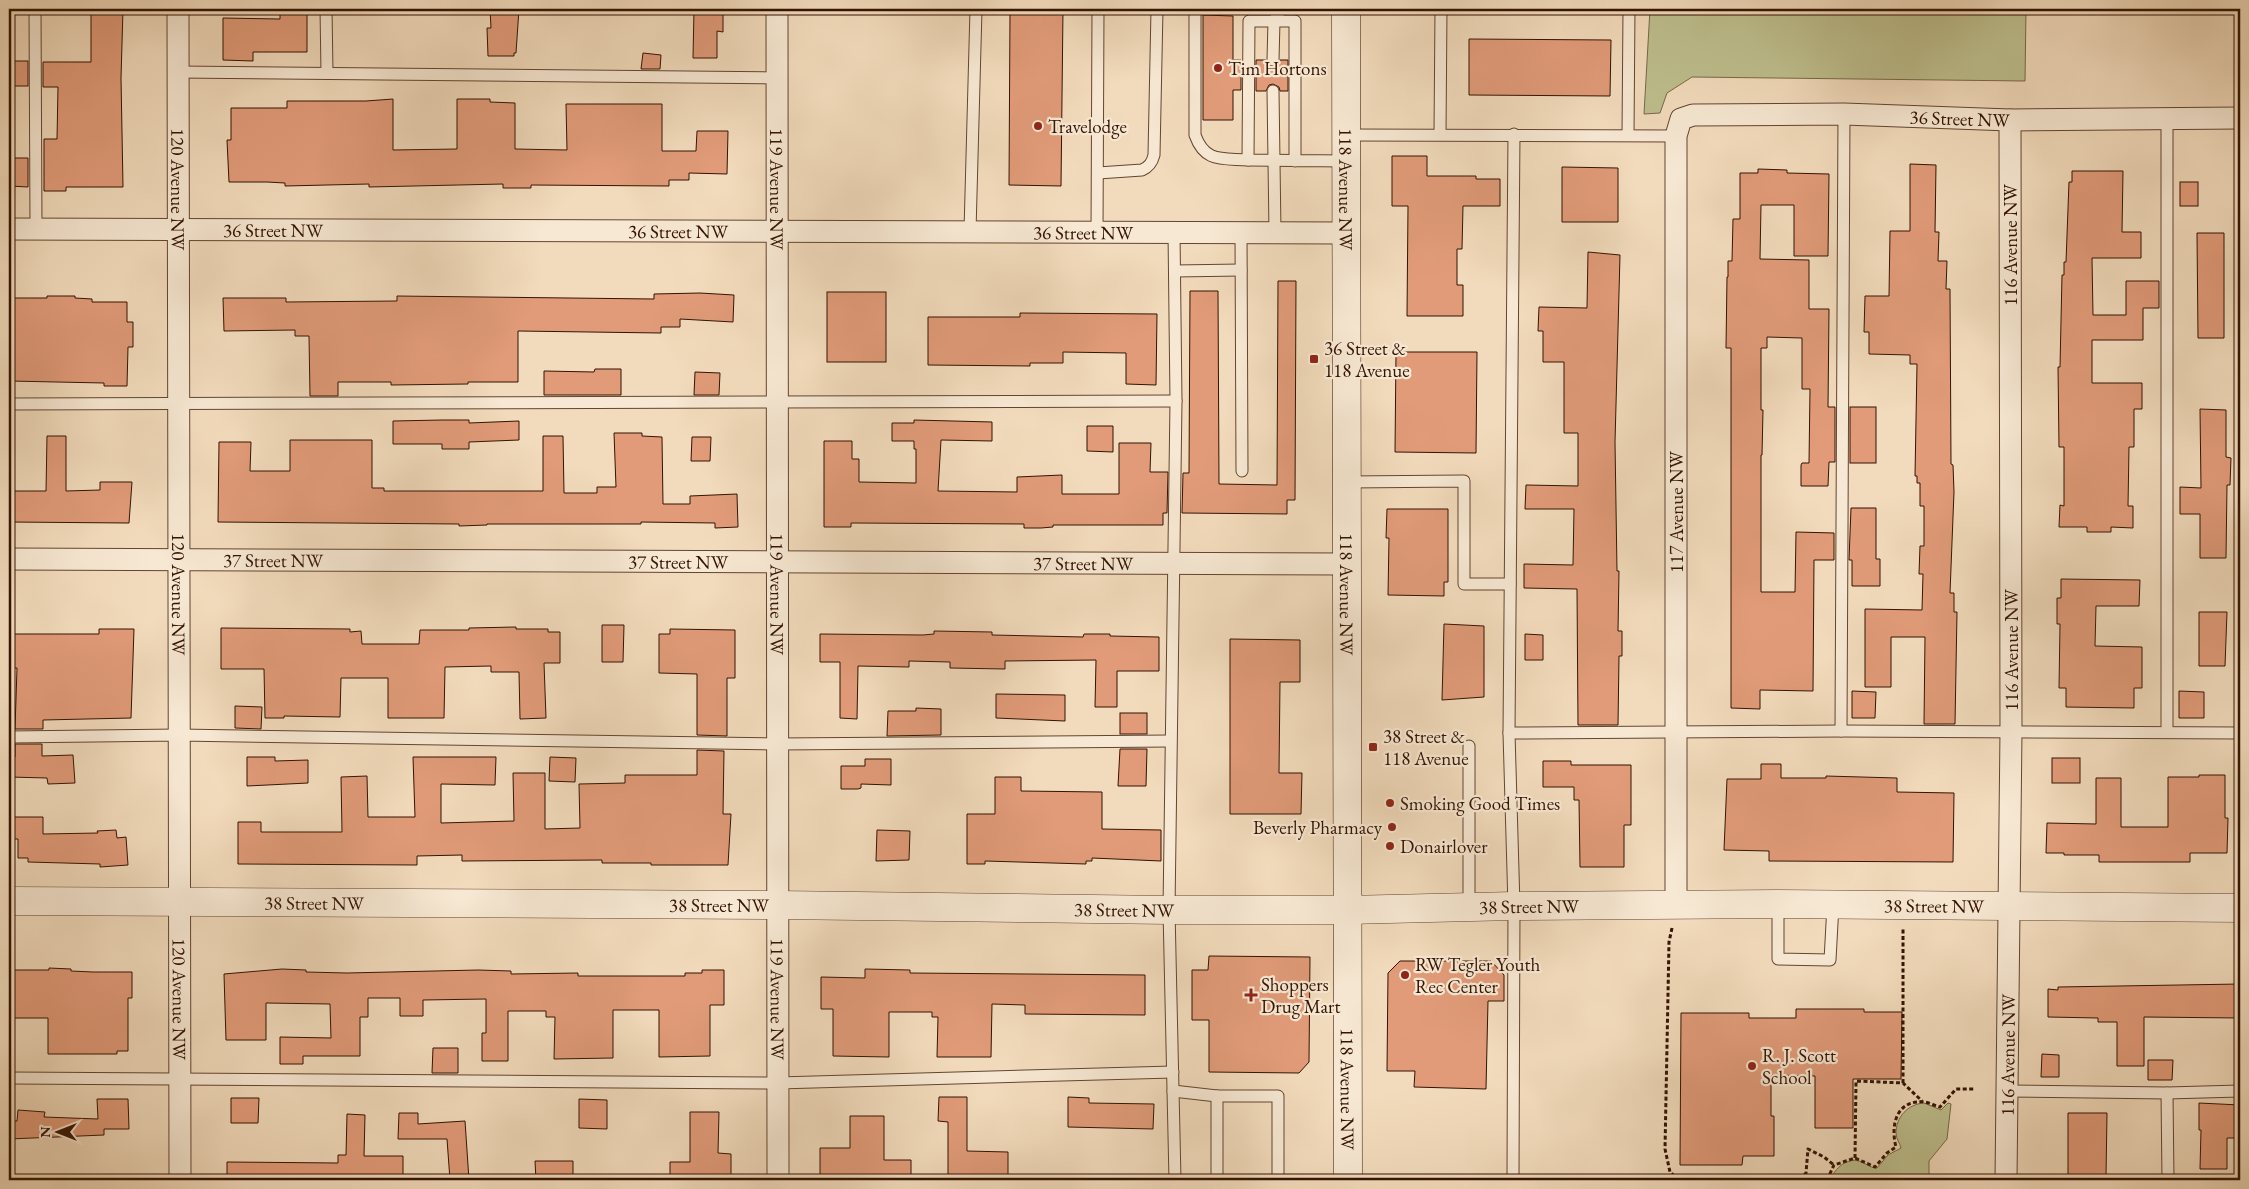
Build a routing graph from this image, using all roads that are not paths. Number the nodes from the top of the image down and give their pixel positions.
1 (35, 9) edge
2 (178, 9) edge
3 (326, 9) edge
4 (777, 9) edge
5 (976, 9) edge
6 (1098, 9) edge
7 (1157, 9) edge
8 (1195, 9) edge
9 (1281, 9) edge
10 (1346, 9) edge
11 (1441, 9) edge
12 (1629, 9) edge
13 (1274, 21) junction
14 (1274, 60) dead end
15 (178, 72) junction
16 (327, 73) junction
17 (777, 78) junction
18 (1273, 91) dead end
19 (1844, 114) junction
20 (2167, 118) junction
21 (2240, 118) edge
22 (2010, 120) junction
23 (1679, 127) junction
24 (1440, 134) junction
25 (1514, 134) junction
26 (1628, 135) junction
27 (1346, 148) junction
28 (1248, 160) junction
29 (1275, 160) junction
30 (1295, 160) junction
31 (1098, 173) junction
32 (9, 229) edge
33 (36, 229) junction
34 (179, 230) junction
35 (777, 231) junction
36 (970, 232) junction
37 (1098, 232) junction
38 (1174, 232) junction
39 (1241, 232) junction
40 (1275, 232) junction
41 (1346, 233) junction
42 (1241, 270) junction
43 (1175, 271) junction
44 (1176, 402) junction
45 (777, 403) junction
46 (9, 404) edge
47 (179, 404) junction
48 (1242, 471) dead end
49 (1346, 482) junction
50 (9, 560) edge
51 (179, 560) junction
52 (777, 561) junction
53 (1174, 562) junction
54 (1346, 564) junction
55 (1510, 584) junction
56 (1841, 731) junction
57 (2011, 731) junction
58 (1676, 732) junction
59 (2167, 732) junction
60 (1509, 733) junction
61 (2240, 733) edge
62 (179, 735) junction
63 (9, 737) edge
64 (1170, 741) junction
65 (777, 744) junction
66 (1469, 746) dead end
67 (9, 901) edge
68 (179, 902) junction
69 (1778, 904) junction
70 (777, 905) junction
71 (1676, 905) junction
72 (1833, 905) junction
73 (2008, 905) junction
74 (1514, 906) junction
75 (1469, 907) junction
76 (2240, 908) edge
77 (1169, 910) junction
78 (1347, 910) junction
79 (1173, 1072) junction
80 (9, 1078) edge
81 (180, 1080) junction
82 (778, 1083) junction
83 (1173, 1091) junction
84 (2006, 1091) junction
85 (2240, 1091) edge
86 (2167, 1093) junction
87 (1217, 1096) junction
88 (180, 1180) edge
89 (778, 1180) edge
90 (1175, 1180) edge
91 (1217, 1180) edge
92 (1278, 1180) edge
93 (1348, 1180) edge
94 (1513, 1180) edge
95 (2006, 1180) edge
96 (2168, 1180) edge

1 - 33 lane
2 - 15 street, 120 Avenue NW
3 - 16 lane
4 - 17 street, 119 Avenue NW
5 - 36 lane
6 - 31 lane
7 - 31 lane
8 - 28 lane
9 - 13 lane
10 - 27 street, 118 Avenue NW
11 - 24 lane
12 - 26 lane
13 - 14 lane
13 - 28 lane
13 - 30 lane
15 - 16 lane
15 - 34 street, 120 Avenue NW
16 - 17 lane
17 - 35 street, 119 Avenue NW
18 - 29 lane
19 - 22 street, 36 Street NW
19 - 23 street, 36 Street NW
19 - 56 lane
20 - 21 street, 36 Street NW
20 - 22 street, 36 Street NW
20 - 59 lane
22 - 57 street, 116 Avenue NW
23 - 26 lane
23 - 58 street, 117 Avenue NW
24 - 25 lane
24 - 27 lane
25 - 26 lane
25 - 55 lane
27 - 30 lane
27 - 41 street, 118 Avenue NW
28 - 29 lane
29 - 30 lane
29 - 40 lane
31 - 37 lane
32 - 33 street, 36 Street NW
33 - 34 street, 36 Street NW
34 - 35 street, 36 Street NW
34 - 47 street, 120 Avenue NW
35 - 36 street, 36 Street NW
35 - 45 street, 119 Avenue NW
36 - 37 street, 36 Street NW
37 - 38 street, 36 Street NW
38 - 39 street, 36 Street NW
38 - 43 lane
39 - 40 street, 36 Street NW
39 - 42 lane
40 - 41 street, 36 Street NW
41 - 49 street, 118 Avenue NW
42 - 43 lane
42 - 48 lane
43 - 44 lane
44 - 45 lane
44 - 53 lane
45 - 47 lane
45 - 52 street, 119 Avenue NW
46 - 47 lane
47 - 51 street, 120 Avenue NW
49 - 54 street, 118 Avenue NW
49 - 55 lane
50 - 51 street, 37 Street NW
51 - 52 street, 37 Street NW
51 - 62 street, 120 Avenue NW
52 - 53 street, 37 Street NW
52 - 65 street, 119 Avenue NW
53 - 54 street, 37 Street NW
53 - 64 lane
54 - 78 street, 118 Avenue NW
55 - 60 lane
56 - 57 lane
56 - 58 lane
57 - 59 lane
57 - 73 street, 116 Avenue NW
58 - 60 lane
58 - 71 street, 117 Avenue NW
59 - 61 lane
60 - 74 lane
62 - 63 lane
62 - 65 lane
62 - 68 street, 120 Avenue NW
64 - 65 lane
64 - 77 lane
65 - 70 street, 119 Avenue NW
66 - 75 lane
67 - 68 street, 38 Street NW
68 - 70 street, 38 Street NW
68 - 81 street, 120 Avenue NW
69 - 71 street, 38 Street NW
69 - 72 street, 38 Street NW
69 - 72 lane
70 - 77 street, 38 Street NW
70 - 82 street, 119 Avenue NW
71 - 74 street, 38 Street NW
72 - 73 street, 38 Street NW
73 - 76 street, 38 Street NW
73 - 84 street, 116 Avenue NW
74 - 75 street, 38 Street NW
74 - 94 lane
75 - 78 street, 38 Street NW
77 - 78 street, 38 Street NW
77 - 79 lane
78 - 93 street, 118 Avenue NW
79 - 82 lane
79 - 83 lane
80 - 81 lane
81 - 82 lane
81 - 88 street, 120 Avenue NW
82 - 89 street, 119 Avenue NW
83 - 87 lane
83 - 90 lane
84 - 86 lane
84 - 95 street, 116 Avenue NW
85 - 86 lane
86 - 96 lane
87 - 91 lane
87 - 92 lane

